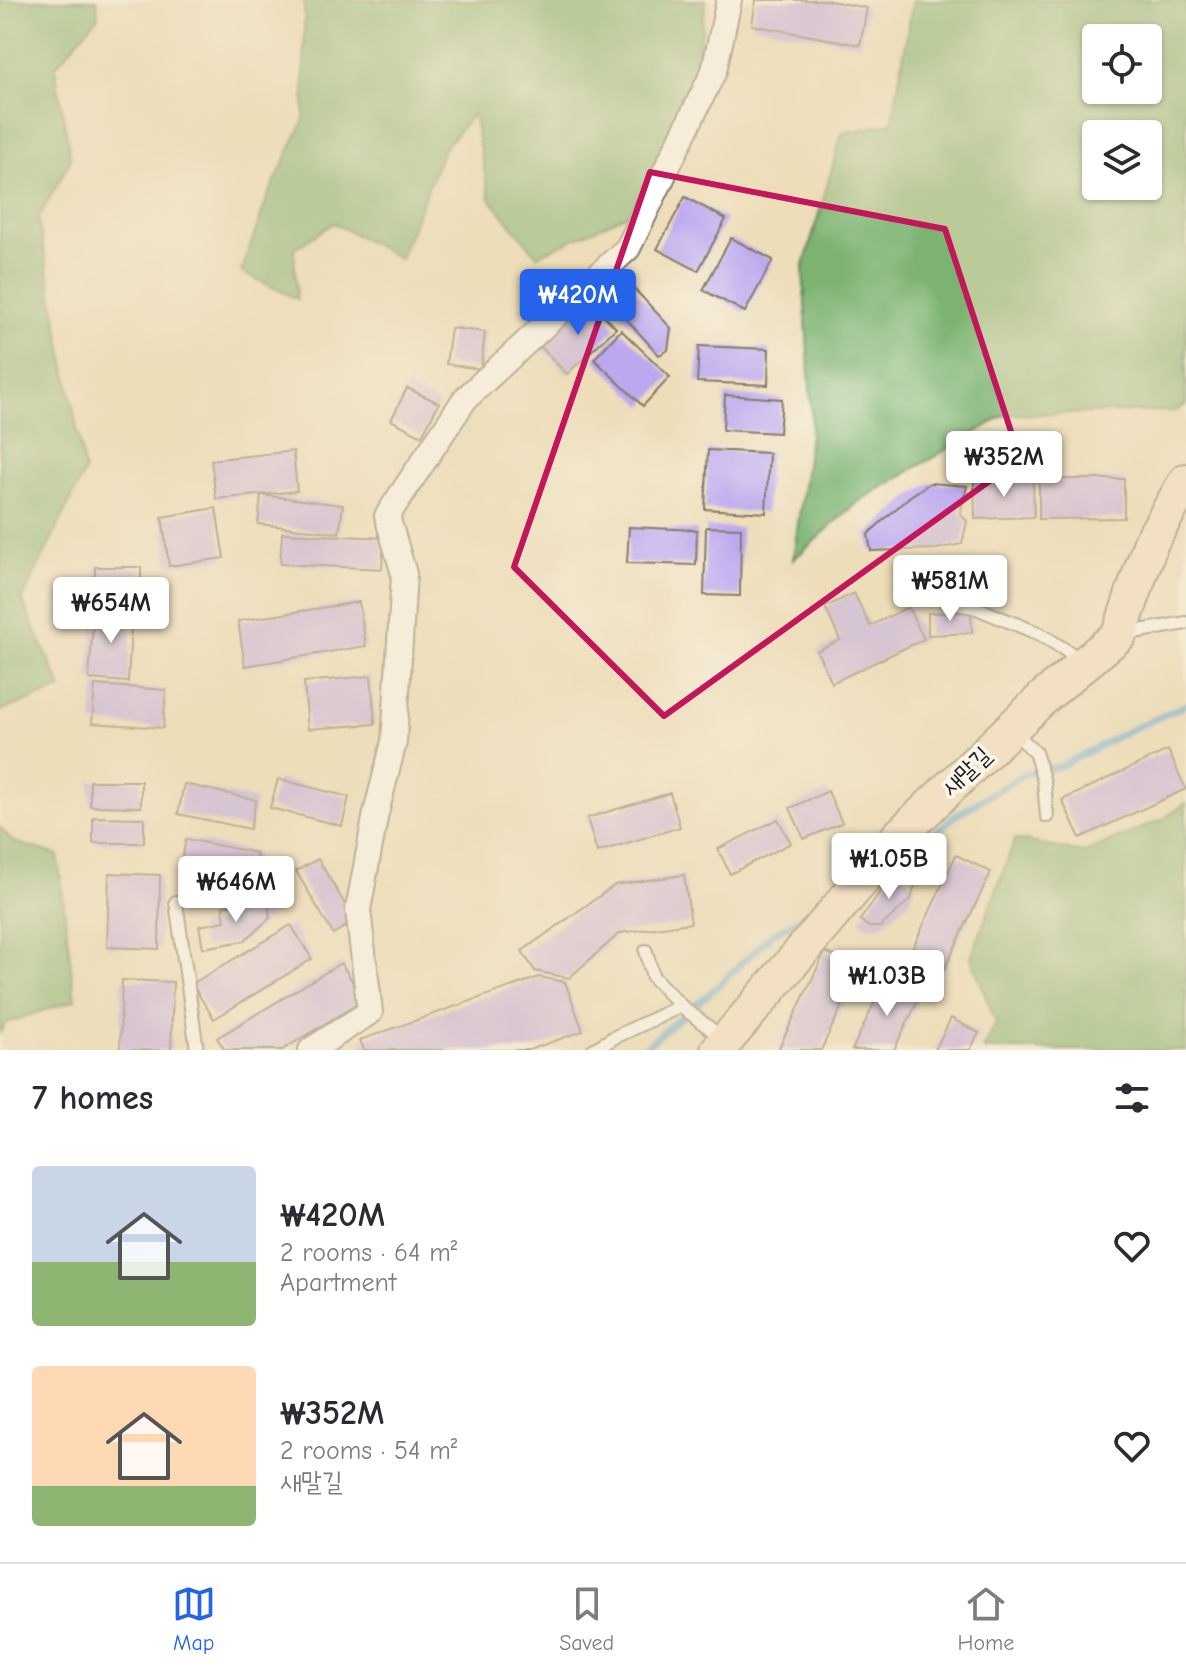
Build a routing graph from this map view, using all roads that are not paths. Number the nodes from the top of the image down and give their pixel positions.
1 (729, 0) edge
2 (1186, 481) edge
3 (921, 578) dead end
4 (1186, 623) edge
5 (1119, 635) junction
6 (1085, 663) junction
7 (1010, 729) junction
8 (1047, 816) dead end
9 (176, 902) dead end
10 (646, 951) dead end
11 (682, 1006) junction
12 (715, 1037) edge
13 (197, 1050) edge
14 (311, 1050) edge
15 (593, 1050) edge

1 - 14 street
2 - 5 street
3 - 6 lane
4 - 5 lane
5 - 6 street, 새말길
6 - 7 street, 새말길
7 - 8 lane
7 - 12 street, 새말길
9 - 13 lane
10 - 11 lane
11 - 12 lane
11 - 15 lane

